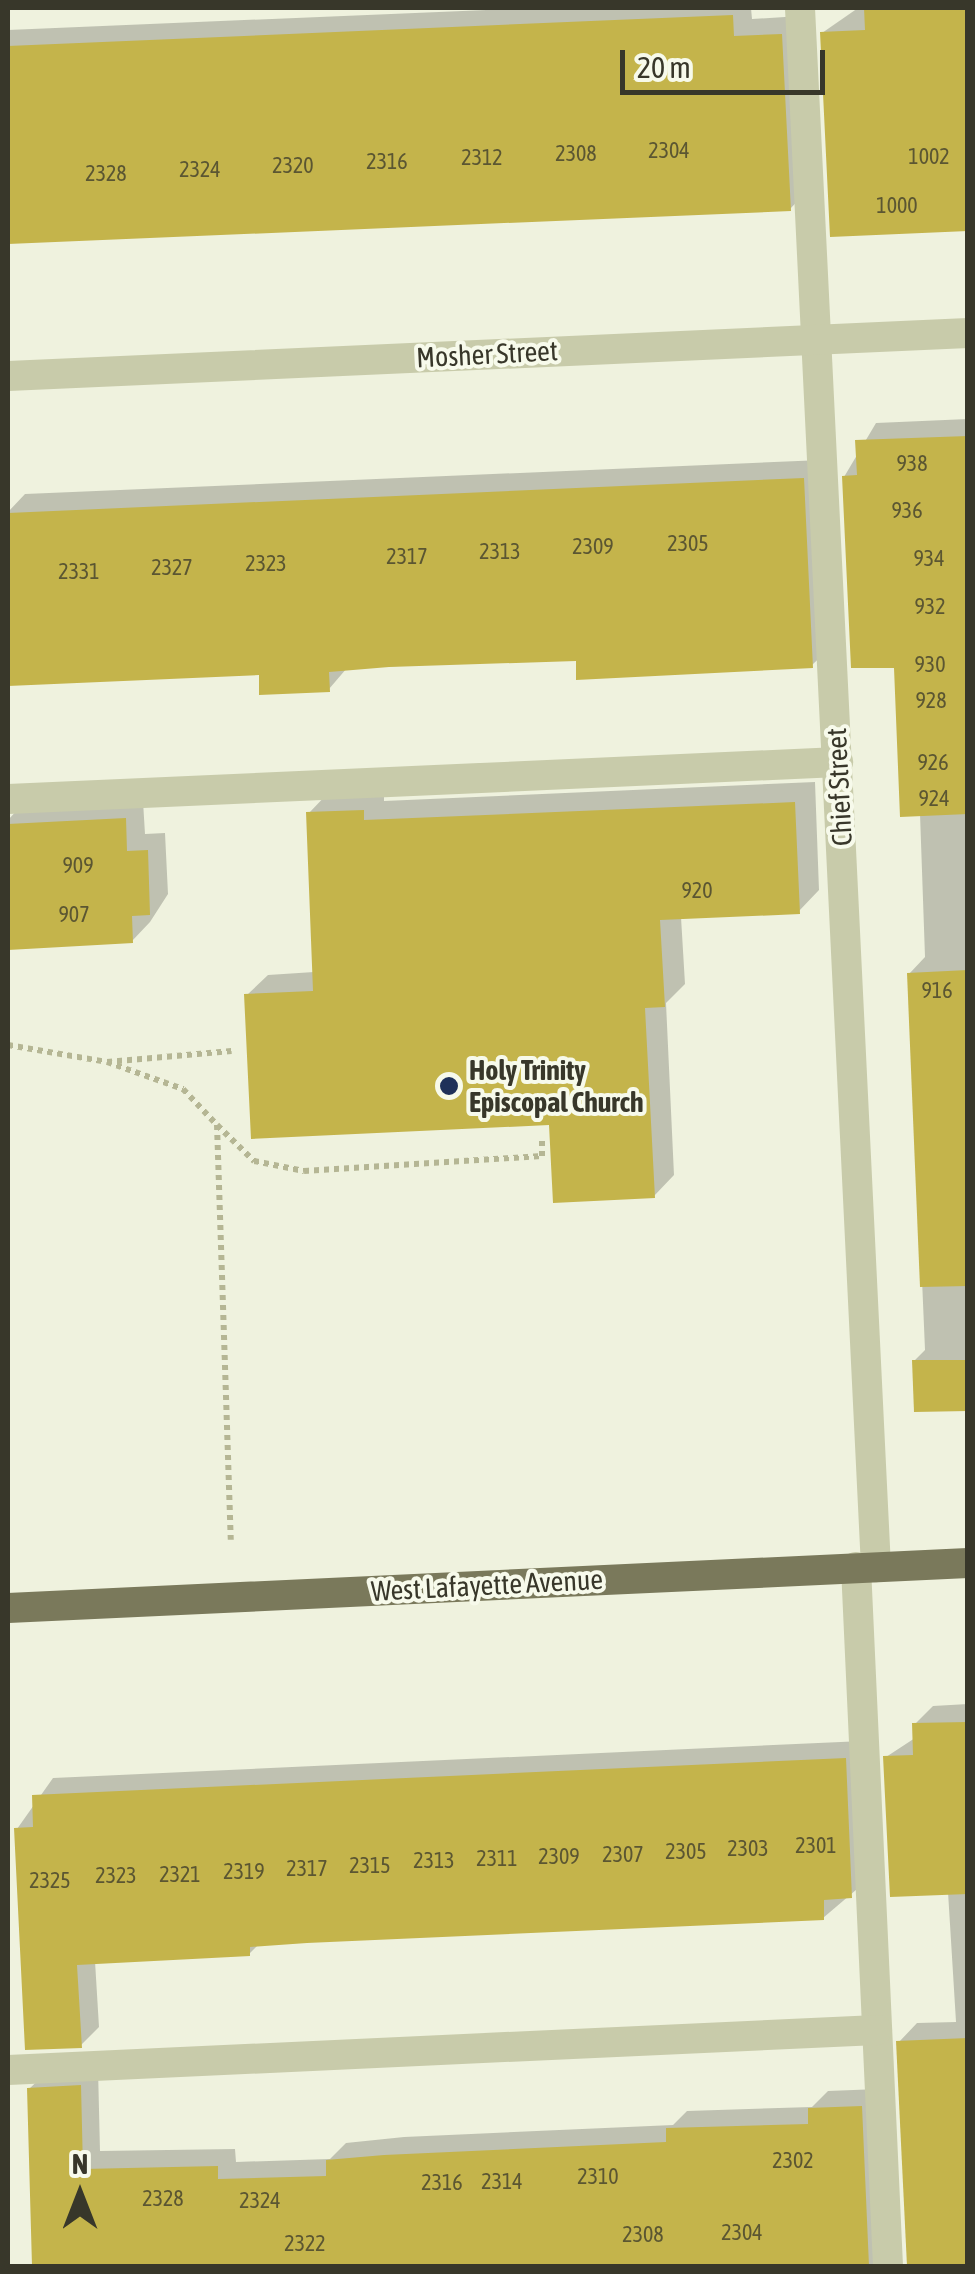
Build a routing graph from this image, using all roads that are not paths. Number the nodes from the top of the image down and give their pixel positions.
1 (800, 8) edge
2 (968, 333) edge
3 (817, 339) junction
4 (8, 376) edge
5 (838, 762) junction
6 (8, 800) edge
7 (968, 1563) edge
8 (866, 1567) junction
9 (8, 1608) edge
10 (878, 2030) junction
11 (8, 2070) edge
12 (888, 2266) edge

1 - 3 street, Chief Street
2 - 3 street, Mosher Street
3 - 4 street, Mosher Street
3 - 5 street, Chief Street
5 - 6 street
5 - 8 street, Chief Street
7 - 8 main road, West Lafayette Avenue
8 - 9 main road, West Lafayette Avenue
8 - 10 street, Chief Street
10 - 11 street
10 - 12 street, Chief Street

